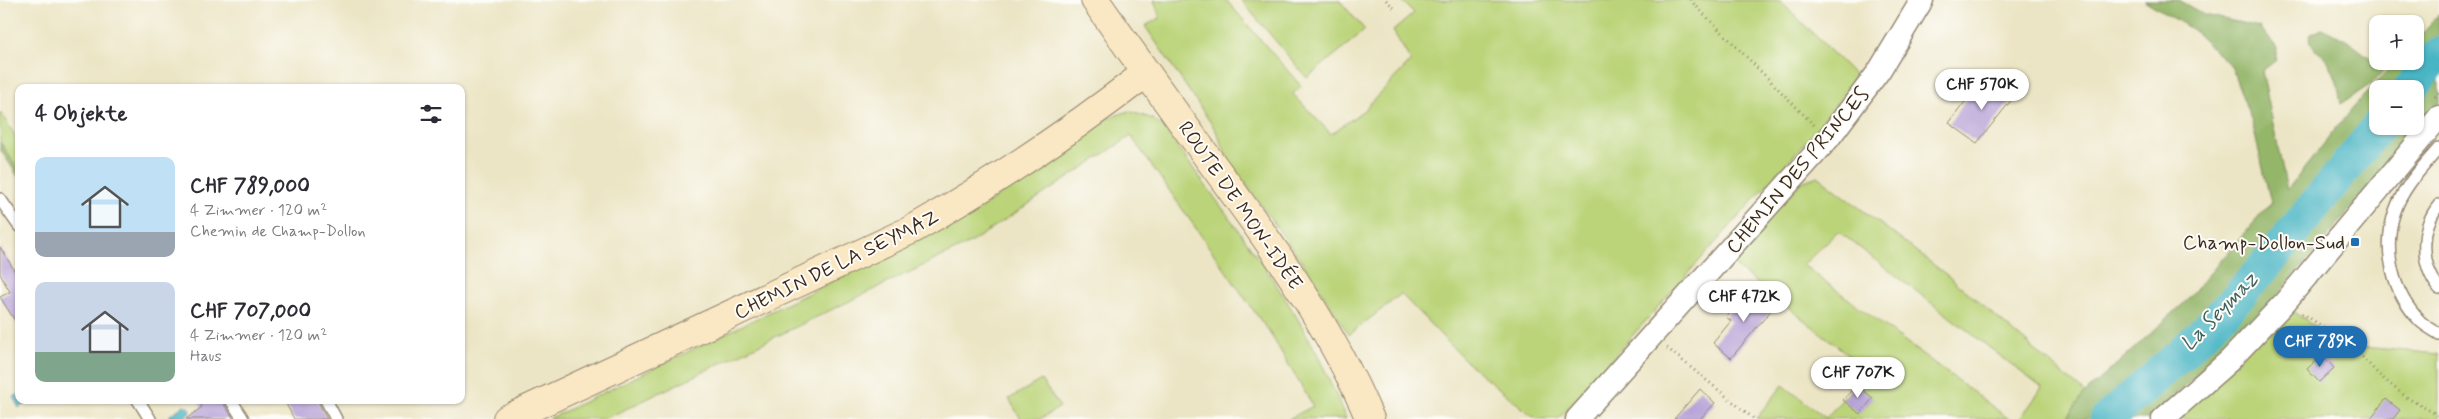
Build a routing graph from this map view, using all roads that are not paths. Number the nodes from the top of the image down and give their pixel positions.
1 (1095, 0) edge
2 (1922, 0) edge
3 (1146, 73) junction
4 (2439, 117) edge
5 (2439, 148) edge
6 (0, 199) edge
7 (2439, 205) edge
8 (15, 220) edge
9 (2439, 288) edge
10 (2439, 334) edge
11 (141, 404) edge
12 (234, 404) edge
13 (328, 404) edge
14 (150, 419) edge
15 (244, 419) edge
16 (336, 419) edge
17 (506, 419) edge
18 (1370, 419) edge
19 (1577, 419) edge
20 (2163, 419) edge

1 - 3 street, ROUTE DE MON-IDÉE
2 - 19 street, CHEMIN DES PRINCES
3 - 17 street, CHEMIN DE LA SEYMAZ
3 - 18 street, ROUTE DE MON-IDÉE
4 - 20 street
5 - 10 lane
6 - 8 lane
7 - 9 lane
11 - 14 lane
12 - 15 lane
13 - 16 lane

